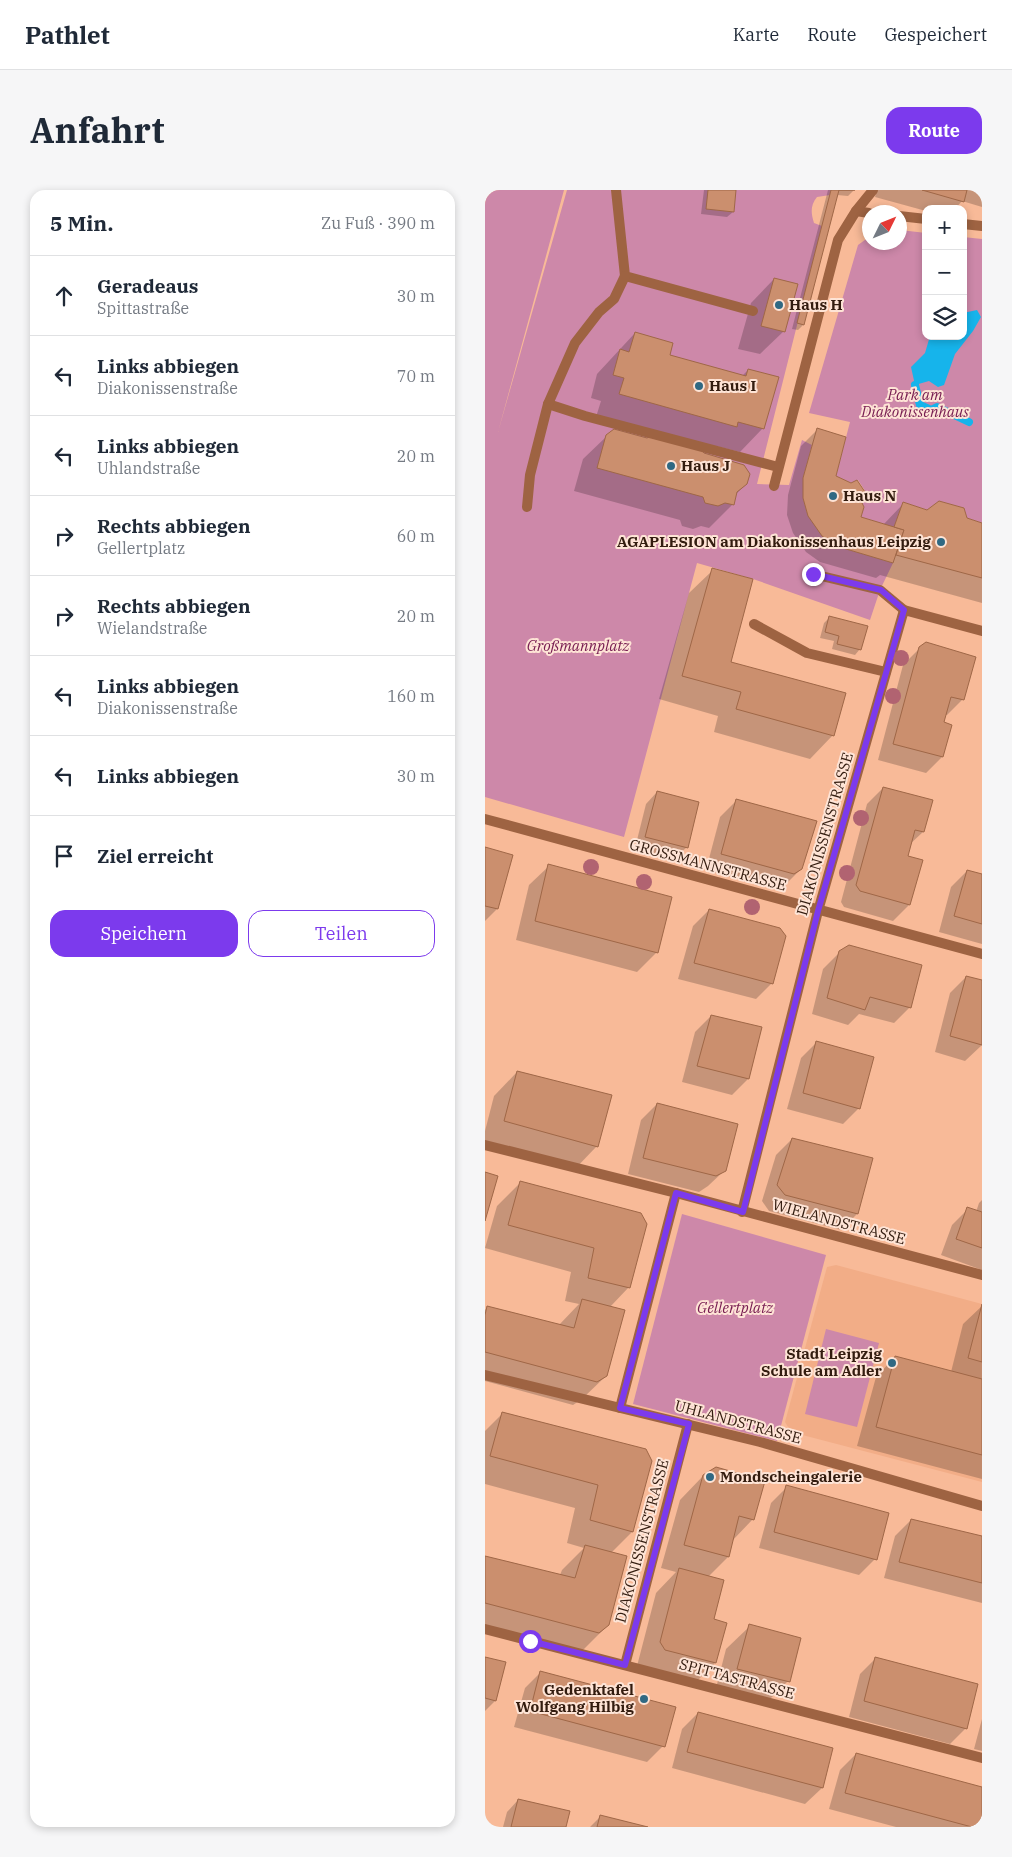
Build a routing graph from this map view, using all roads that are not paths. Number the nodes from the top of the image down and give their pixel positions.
1 (616, 190) edge
2 (873, 190) edge
3 (856, 211) junction
4 (862, 212) edge
5 (907, 217) edge
6 (922, 219) edge
7 (967, 224) edge
8 (982, 226) edge
9 (625, 276) junction
10 (753, 311) dead end
11 (548, 404) junction
12 (778, 467) junction
13 (774, 486) dead end
14 (527, 507) dead end
15 (813, 574) dead end
16 (904, 610) junction
17 (754, 624) dead end
18 (982, 631) edge
19 (887, 672) junction
20 (485, 819) edge
21 (818, 911) junction
22 (982, 954) edge
23 (485, 1145) edge
24 (676, 1193) junction
25 (743, 1212) junction
26 (982, 1275) edge
27 (485, 1375) edge
28 (620, 1408) junction
29 (689, 1424) junction
30 (982, 1506) edge
31 (485, 1629) edge
32 (625, 1665) junction
33 (982, 1758) edge

1 - 9 street
2 - 3 street
3 - 4 street
3 - 12 street
5 - 6 street
7 - 8 street
9 - 10 street
9 - 11 street
11 - 12 street
11 - 14 street
12 - 13 street
15 - 16 street
16 - 18 street
16 - 19 street, DIAKONISSENSTRASSE
17 - 19 street
19 - 21 street, DIAKONISSENSTRASSE
20 - 21 street, GROSSMANNSTRASSE
21 - 22 street, GROSSMANNSTRASSE
21 - 25 street, DIAKONISSENSTRASSE
23 - 24 street, WIELANDSTRASSE
24 - 25 street, WIELANDSTRASSE
24 - 28 street
25 - 26 street, WIELANDSTRASSE
27 - 28 street, UHLANDSTRASSE
28 - 29 street, UHLANDSTRASSE
29 - 30 street, UHLANDSTRASSE
29 - 32 street, DIAKONISSENSTRASSE
31 - 32 street, SPITTASTRASSE
32 - 33 street, SPITTASTRASSE

